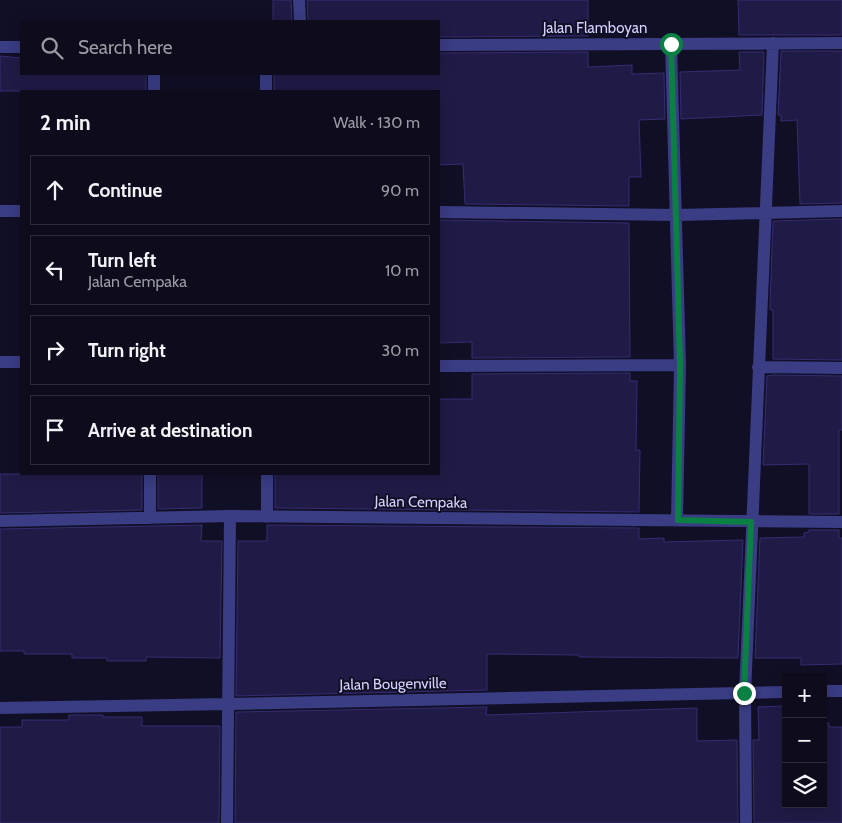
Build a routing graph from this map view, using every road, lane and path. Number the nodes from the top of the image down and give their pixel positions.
1 (300, 0) edge
2 (300, 20) edge
3 (773, 43) junction
4 (842, 43) edge
5 (671, 44) junction
6 (440, 45) edge
7 (0, 47) edge
8 (20, 47) edge
9 (154, 75) edge
10 (266, 75) edge
11 (154, 90) edge
12 (266, 90) edge
13 (0, 210) edge
14 (20, 210) edge
15 (842, 211) edge
16 (440, 212) edge
17 (766, 213) junction
18 (676, 215) junction
19 (0, 362) edge
20 (20, 362) edge
21 (680, 365) junction
22 (440, 366) edge
23 (758, 366) junction
24 (842, 368) edge
25 (150, 475) edge
26 (267, 475) edge
27 (230, 516) junction
28 (267, 517) junction
29 (150, 518) junction
30 (678, 520) junction
31 (0, 521) edge
32 (751, 522) junction
33 (842, 522) edge
34 (827, 691) edge
35 (842, 691) edge
36 (782, 692) edge
37 (744, 693) junction
38 (228, 704) junction
39 (0, 708) edge
40 (227, 823) edge
41 (746, 823) edge

1 - 2 street
3 - 4 street, Jalan Flamboyan
3 - 5 street, Jalan Flamboyan
3 - 17 street
5 - 6 street, Jalan Flamboyan
5 - 18 street
7 - 8 street
9 - 11 street
10 - 12 street
13 - 14 street
15 - 17 street
16 - 18 street
17 - 18 street
17 - 23 street
18 - 21 street
19 - 20 street
21 - 22 street
21 - 30 street
23 - 24 street
23 - 32 street
25 - 29 street
26 - 28 street
27 - 28 street, Jalan Cempaka
27 - 29 street, Jalan Cempaka
27 - 38 street
28 - 30 street, Jalan Cempaka
29 - 31 street, Jalan Cempaka
30 - 32 street, Jalan Cempaka
32 - 33 street, Jalan Cempaka
32 - 37 street
34 - 35 street
36 - 37 street, Jalan Bougenville
37 - 38 street, Jalan Bougenville
37 - 41 street
38 - 39 street, Jalan Bougenville
38 - 40 street

